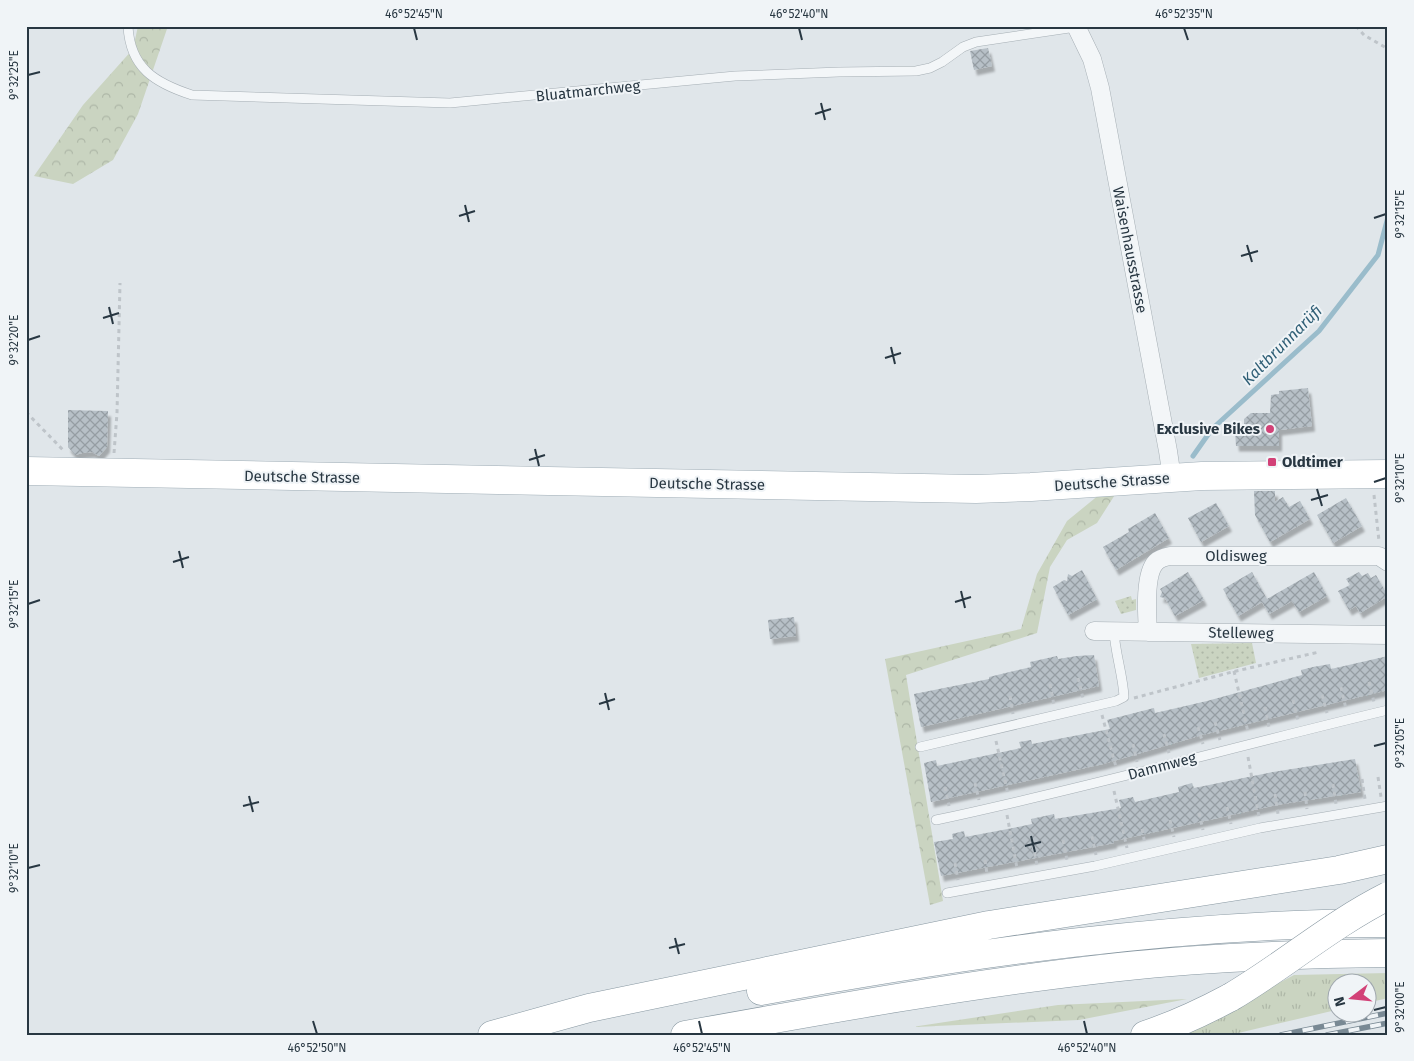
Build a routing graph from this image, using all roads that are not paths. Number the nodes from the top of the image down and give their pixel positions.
1 (128, 26) edge
2 (1076, 27) edge
3 (26, 471) edge
4 (1172, 478) junction
5 (1380, 482) edge
6 (1385, 559) edge
7 (1094, 631) dead end
8 (1114, 631) junction
9 (1148, 632) junction
10 (1388, 635) edge
11 (1388, 710) edge
12 (920, 747) dead end
13 (1385, 807) edge
14 (936, 820) dead end
15 (1388, 859) edge
16 (947, 893) dead end
17 (1388, 896) edge
18 (1388, 923) edge
19 (1388, 952) edge
20 (492, 1035) edge
21 (511, 1035) edge
22 (685, 1035) edge
23 (1145, 1035) edge

1 - 2 lane, Bluatmarchweg
2 - 4 street, Waisenhausstrasse
3 - 4 main road, Deutsche Strasse
4 - 5 main road, Deutsche Strasse
6 - 9 street, Oldisweg
7 - 8 street, Stelleweg
8 - 9 street, Stelleweg
8 - 12 lane
9 - 10 street, Stelleweg
11 - 14 lane, Dammweg
13 - 16 lane
15 - 20 main road
17 - 23 main road, bridge
18 - 21 main road
19 - 22 main road

